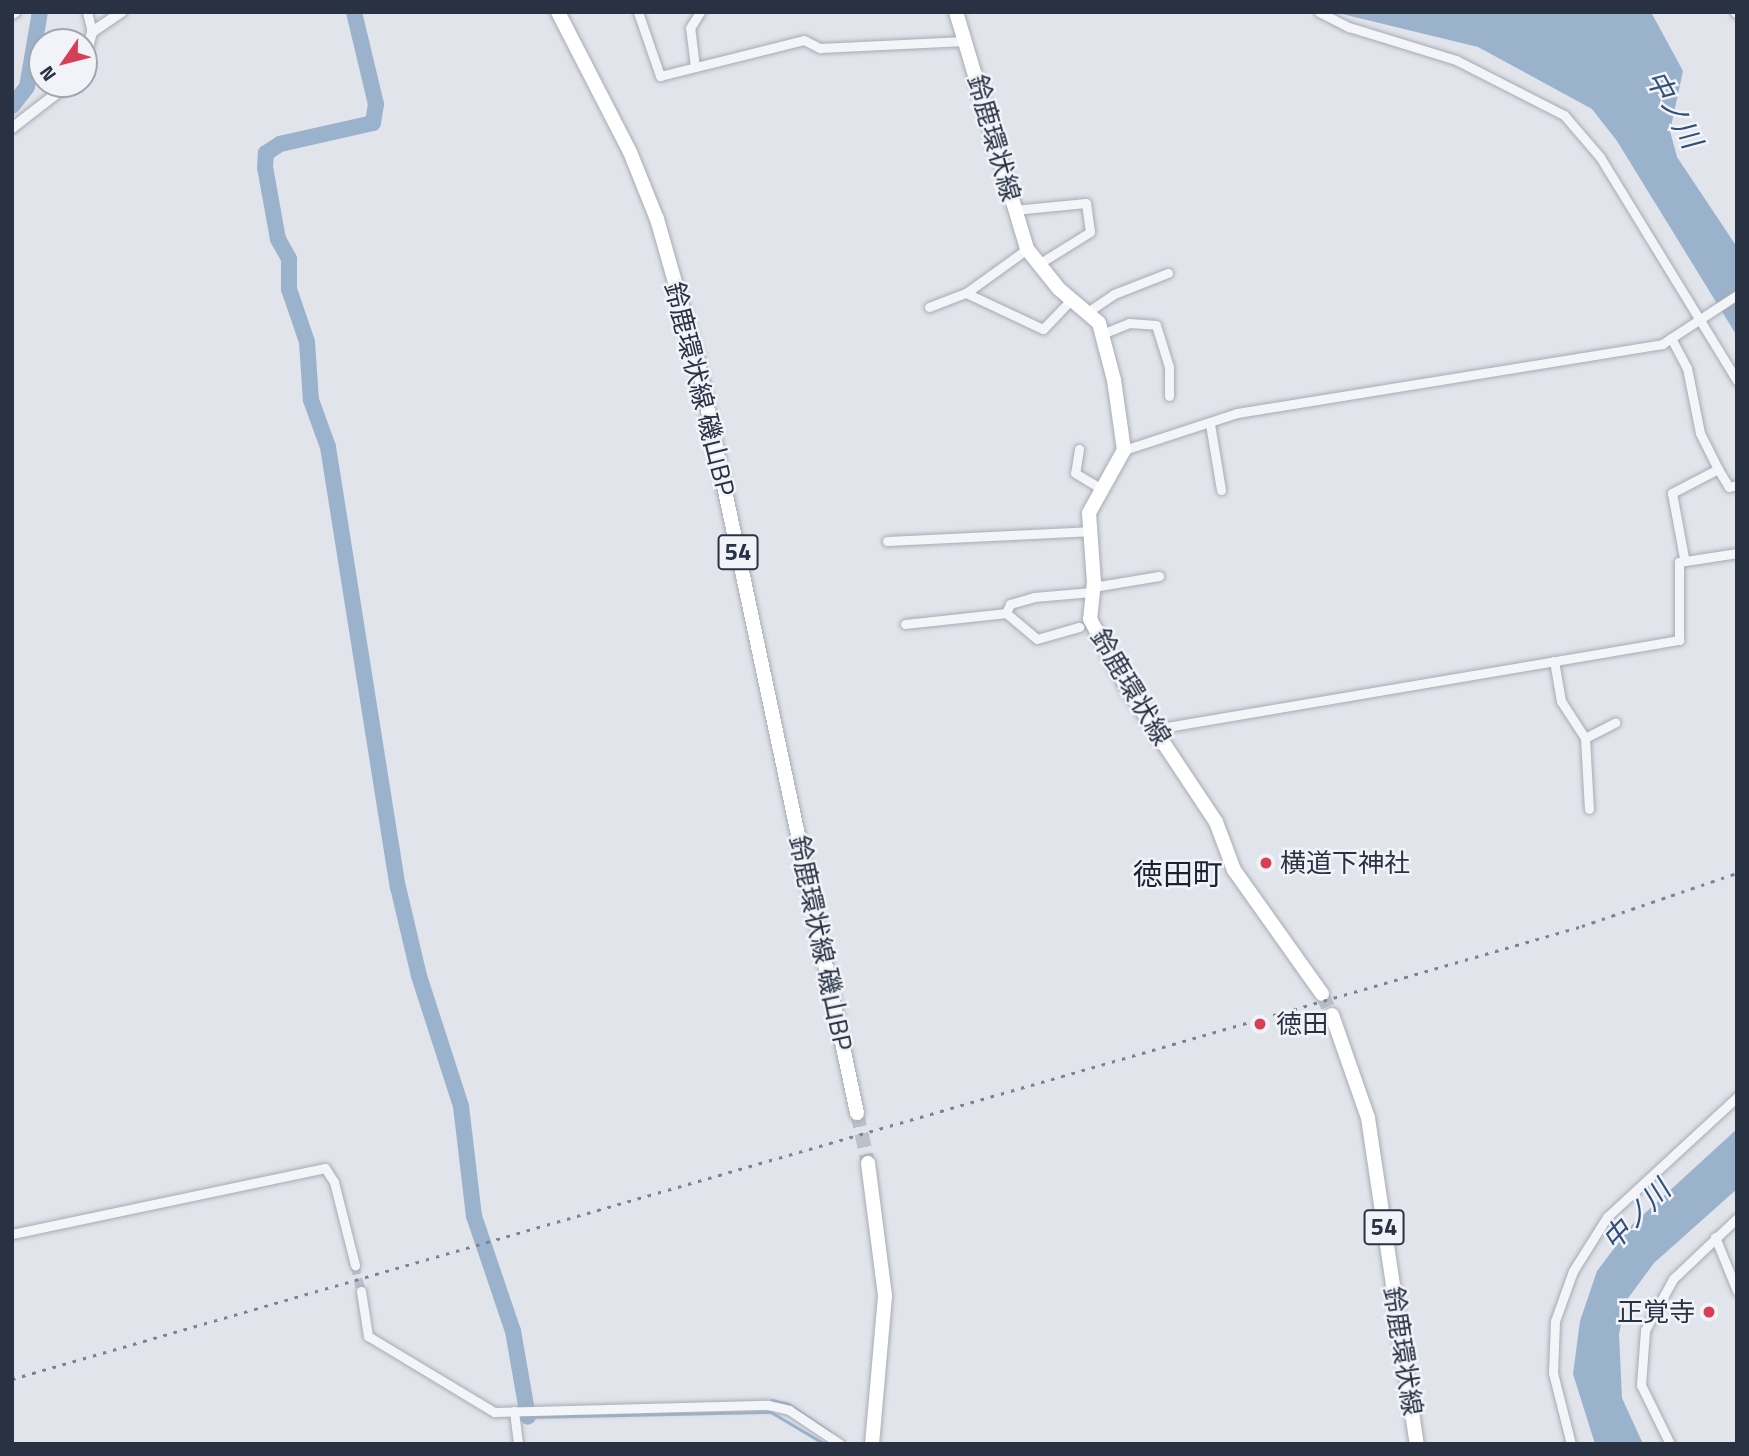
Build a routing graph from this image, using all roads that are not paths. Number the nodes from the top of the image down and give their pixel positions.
1 (122, 12) edge
2 (558, 12) edge
3 (638, 12) edge
4 (700, 12) edge
5 (956, 12) edge
6 (1319, 12) edge
7 (1337, 17) edge
8 (98, 28) edge
9 (965, 41) junction
10 (695, 67) junction
11 (51, 98) edge
12 (12, 128) edge
13 (1014, 210) junction
14 (1027, 249) junction
15 (1037, 265) junction
16 (1168, 273) dead end
17 (966, 293) junction
18 (1737, 295) edge
19 (1071, 300) junction
20 (929, 307) dead end
21 (1086, 313) junction
22 (1699, 320) junction
23 (1102, 334) junction
24 (1671, 338) junction
25 (1737, 381) edge
26 (1169, 396) dead end
27 (1210, 424) junction
28 (1079, 449) dead end
29 (1124, 450) junction
30 (1718, 469) junction
31 (1737, 485) edge
32 (1100, 488) junction
33 (1221, 490) dead end
34 (1089, 531) junction
35 (887, 541) dead end
36 (1737, 553) edge
37 (1684, 558) junction
38 (1159, 576) dead end
39 (1093, 589) junction
40 (1006, 613) junction
41 (905, 624) dead end
42 (1080, 627) dead end
43 (1554, 661) junction
44 (1615, 723) dead end
45 (1155, 729) junction
46 (1585, 738) junction
47 (1589, 808) dead end
48 (1322, 994) tunnel mouth
49 (1332, 1014) tunnel mouth
50 (1737, 1097) edge
51 (857, 1113) tunnel mouth
52 (868, 1163) tunnel mouth
53 (1737, 1218) edge
54 (12, 1234) edge
55 (1715, 1237) junction
56 (355, 1265) tunnel mouth
57 (361, 1291) tunnel mouth
58 (1737, 1291) edge
59 (516, 1410) junction
60 (518, 1444) edge
61 (840, 1444) edge
62 (872, 1444) edge
63 (1417, 1444) edge
64 (1571, 1444) edge
65 (1670, 1444) edge

1 - 8 street
2 - 51 main road, 鈴鹿環状線 磯山BP / 54
3 - 10 street
4 - 10 street
5 - 9 main road, 鈴鹿環状線
6 - 7 street
7 - 22 street
9 - 10 street
9 - 13 main road, 鈴鹿環状線
11 - 12 street
13 - 14 main road, 鈴鹿環状線
13 - 15 street
14 - 15 main road, 鈴鹿環状線
14 - 17 street
15 - 19 main road, 鈴鹿環状線
16 - 21 street
17 - 19 street
17 - 20 street
18 - 22 street
19 - 21 main road, 鈴鹿環状線
21 - 23 main road, 鈴鹿環状線
22 - 24 street
22 - 25 street
23 - 26 street
23 - 29 main road, 鈴鹿環状線
24 - 27 street
24 - 30 street
27 - 29 street
27 - 33 street
28 - 32 street
29 - 32 main road, 鈴鹿環状線
30 - 31 street
30 - 37 street
32 - 34 main road, 鈴鹿環状線
34 - 35 street
34 - 39 main road, 鈴鹿環状線
36 - 37 street
37 - 43 street
38 - 39 street
39 - 40 street
39 - 45 main road, 鈴鹿環状線
40 - 41 street
40 - 42 street
43 - 45 street
43 - 46 street
44 - 46 street
45 - 48 main road, 鈴鹿環状線
46 - 47 street
49 - 63 main road, 鈴鹿環状線 / 54
50 - 64 street
52 - 62 main road
53 - 55 street
54 - 56 street
55 - 58 street
55 - 65 street
57 - 59 street
59 - 60 street
59 - 61 street

